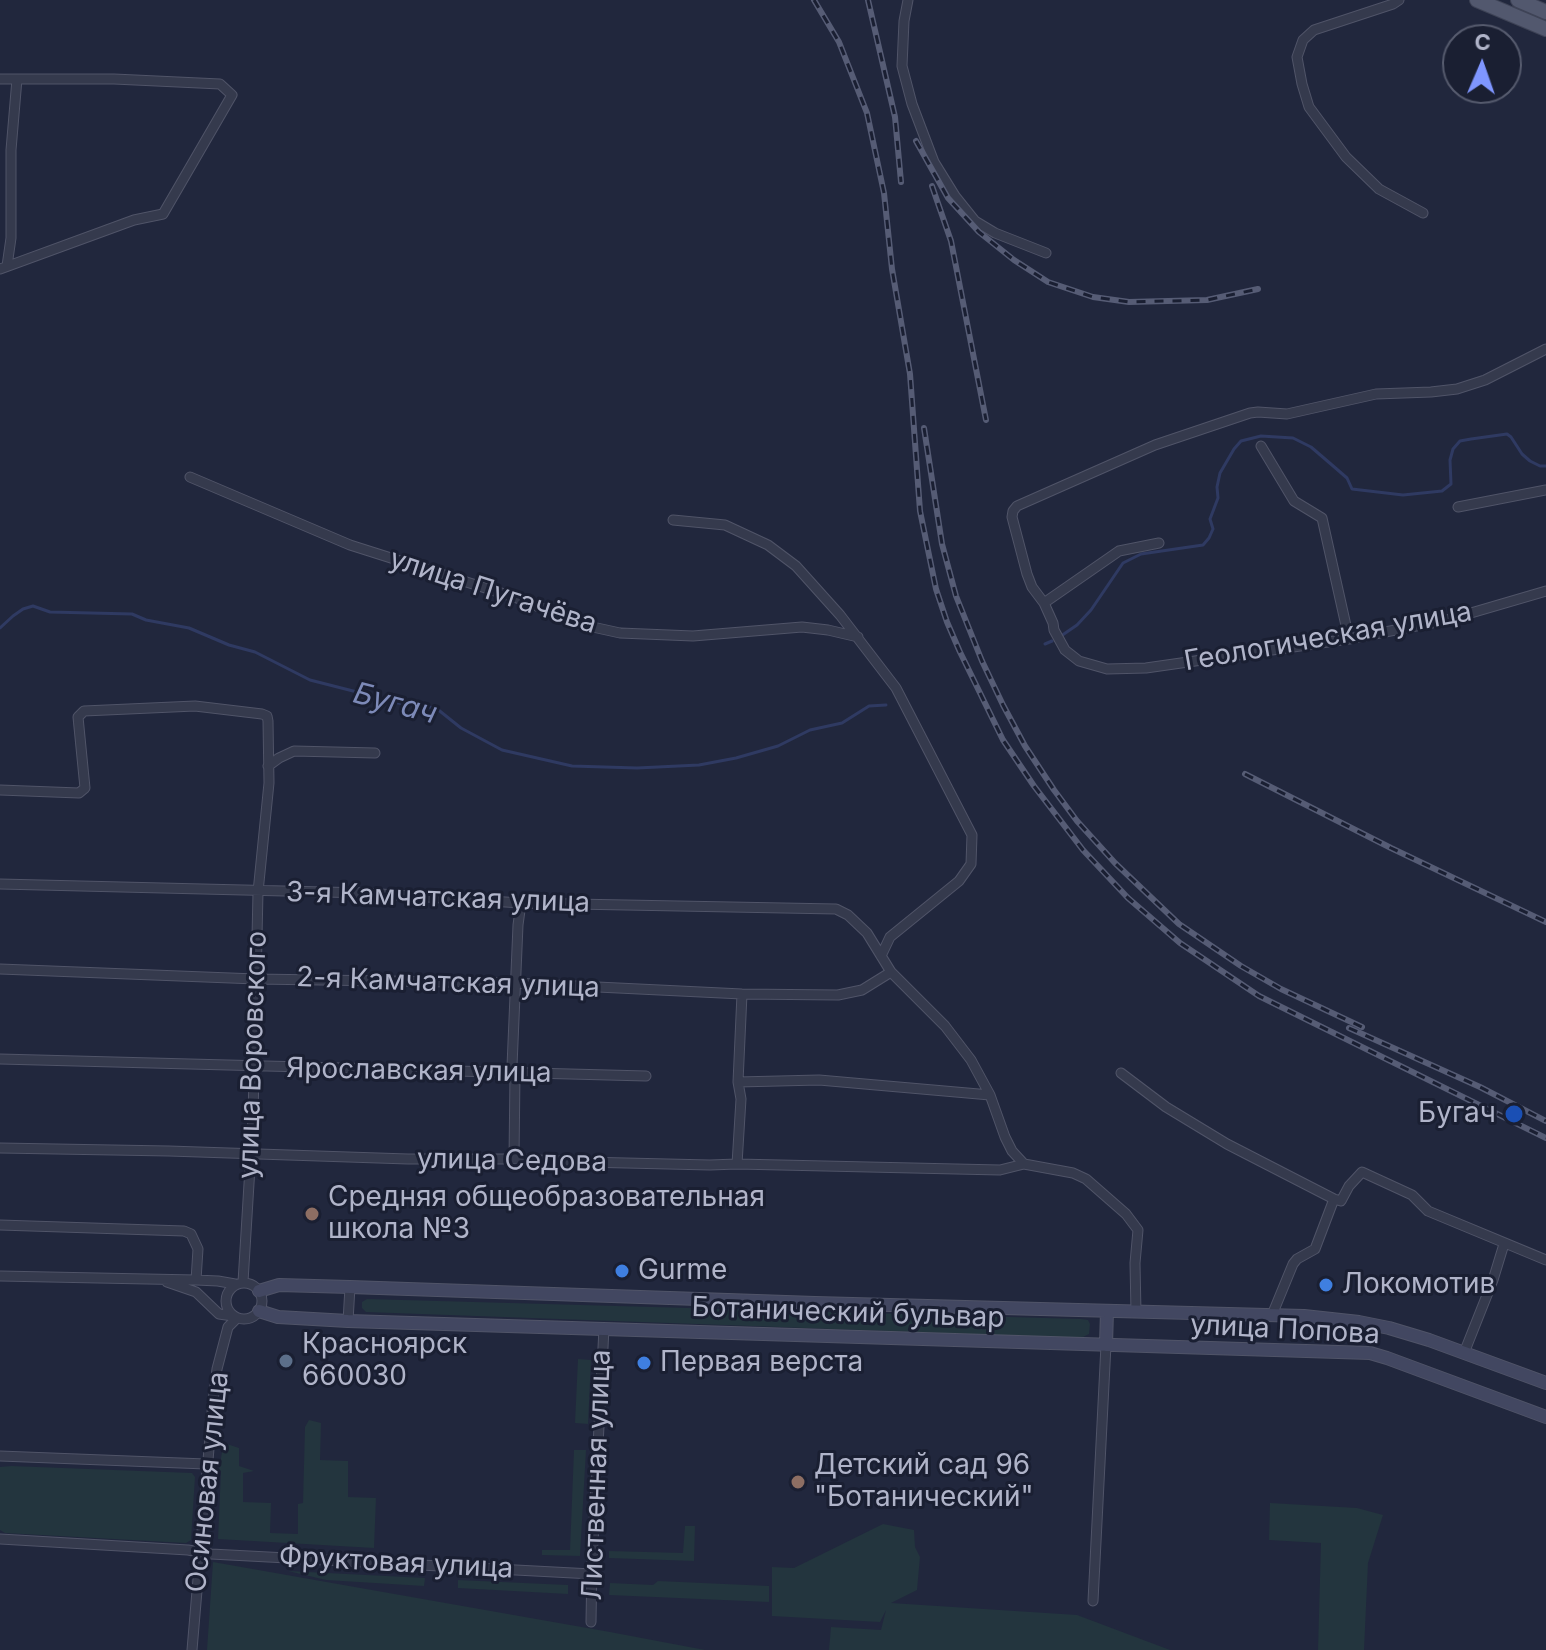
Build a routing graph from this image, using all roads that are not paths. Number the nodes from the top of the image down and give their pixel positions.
1 (908, 0) edge
2 (1399, 0) edge
3 (1477, 0) edge
4 (1518, 0) edge
5 (1546, 12) edge
6 (1546, 29) edge
7 (0, 79) edge
8 (17, 79) junction
9 (1423, 213) dead end
10 (1046, 253) dead end
11 (4, 267) edge
12 (1546, 349) edge
13 (1261, 446) dead end
14 (190, 477) dead end
15 (1546, 490) edge
16 (1458, 507) dead end
17 (673, 520) dead end
18 (1159, 543) dead end
19 (1546, 591) edge
20 (1044, 603) junction
21 (858, 637) junction
22 (1349, 639) junction
23 (375, 753) dead end
24 (268, 766) junction
25 (0, 790) edge
26 (0, 884) edge
27 (258, 892) junction
28 (521, 903) junction
29 (881, 956) junction
30 (0, 969) edge
31 (891, 972) junction
32 (256, 979) junction
33 (515, 983) junction
34 (742, 994) junction
35 (0, 1059) edge
36 (254, 1066) junction
37 (515, 1073) junction
38 (1121, 1073) dead end
39 (646, 1076) dead end
40 (738, 1082) junction
41 (990, 1095) junction
42 (0, 1148) edge
43 (250, 1153) junction
44 (514, 1159) junction
45 (737, 1164) junction
46 (1024, 1164) junction
47 (1334, 1199) junction
48 (0, 1225) edge
49 (1504, 1244) junction
50 (1546, 1260) edge
51 (0, 1276) edge
52 (159, 1280) junction
53 (196, 1280) junction
54 (239, 1283) junction
55 (350, 1287) junction
56 (259, 1291) junction
57 (259, 1311) junction
58 (1107, 1311) junction
59 (1136, 1312) junction
60 (1272, 1315) junction
61 (235, 1317) junction
62 (348, 1321) junction
63 (604, 1328) junction
64 (1106, 1345) junction
65 (1464, 1353) junction
66 (1546, 1383) edge
67 (1546, 1417) edge
68 (0, 1456) edge
69 (206, 1464) junction
70 (0, 1539) edge
71 (200, 1551) junction
72 (592, 1574) junction
73 (1093, 1601) dead end
74 (591, 1622) dead end
75 (192, 1650) edge

1 - 10 street
2 - 9 street
3 - 6 main road
4 - 5 main road
7 - 8 street
8 - 11 street
8 - 11 street
12 - 20 street
13 - 22 street
14 - 21 street, улица Пугачёва
15 - 16 street
17 - 21 street
18 - 20 street
19 - 22 street, Геологическая улица
20 - 22 street, Геологическая улица
21 - 29 street
23 - 24 street
24 - 25 street, улица Воровского
24 - 27 street, улица Воровского
26 - 27 street, 3-я Камчатская улица
27 - 28 street, 3-я Камчатская улица
27 - 32 street, улица Воровского
28 - 29 street, 3-я Камчатская улица
28 - 33 street
29 - 31 street
30 - 32 street, 2-я Камчатская улица
31 - 34 street, 2-я Камчатская улица
31 - 41 street
32 - 33 street, 2-я Камчатская улица
32 - 36 street, улица Воровского
33 - 34 street, 2-я Камчатская улица
33 - 37 street
34 - 40 street
35 - 36 street, Ярославская улица
36 - 37 street, Ярославская улица
36 - 43 street, улица Воровского
37 - 39 street, Ярославская улица
37 - 44 street
38 - 47 street
40 - 41 street
40 - 45 street
41 - 46 street
42 - 43 street, улица Седова
43 - 44 street, улица Седова
43 - 54 street, улица Воровского
44 - 45 street, улица Седова
45 - 46 street, улица Седова
46 - 59 street, улица Седова
47 - 49 street
47 - 60 street
48 - 53 street
49 - 50 street
49 - 65 street
51 - 52 street
52 - 53 street
52 - 61 street
53 - 54 street
54 - 56 street
54 - 61 street
55 - 56 street, Ботанический бульвар
55 - 58 street, Ботанический бульвар
55 - 62 street
56 - 57 street
57 - 61 street
57 - 62 street, Ботанический бульвар
58 - 59 street, улица Попова
58 - 64 street
59 - 60 street, улица Попова
60 - 65 street, улица Попова
61 - 69 street, Осиновая улица
62 - 63 street, Ботанический бульвар
63 - 64 street, Ботанический бульвар
63 - 72 street, Лиственная улица
64 - 67 street, улица Попова
64 - 73 street
65 - 66 street, улица Попова
68 - 69 street
69 - 71 street, Осиновая улица
70 - 71 street, Фруктовая улица
71 - 72 street, Фруктовая улица
71 - 75 street, Осиновая улица
72 - 74 street, Лиственная улица

